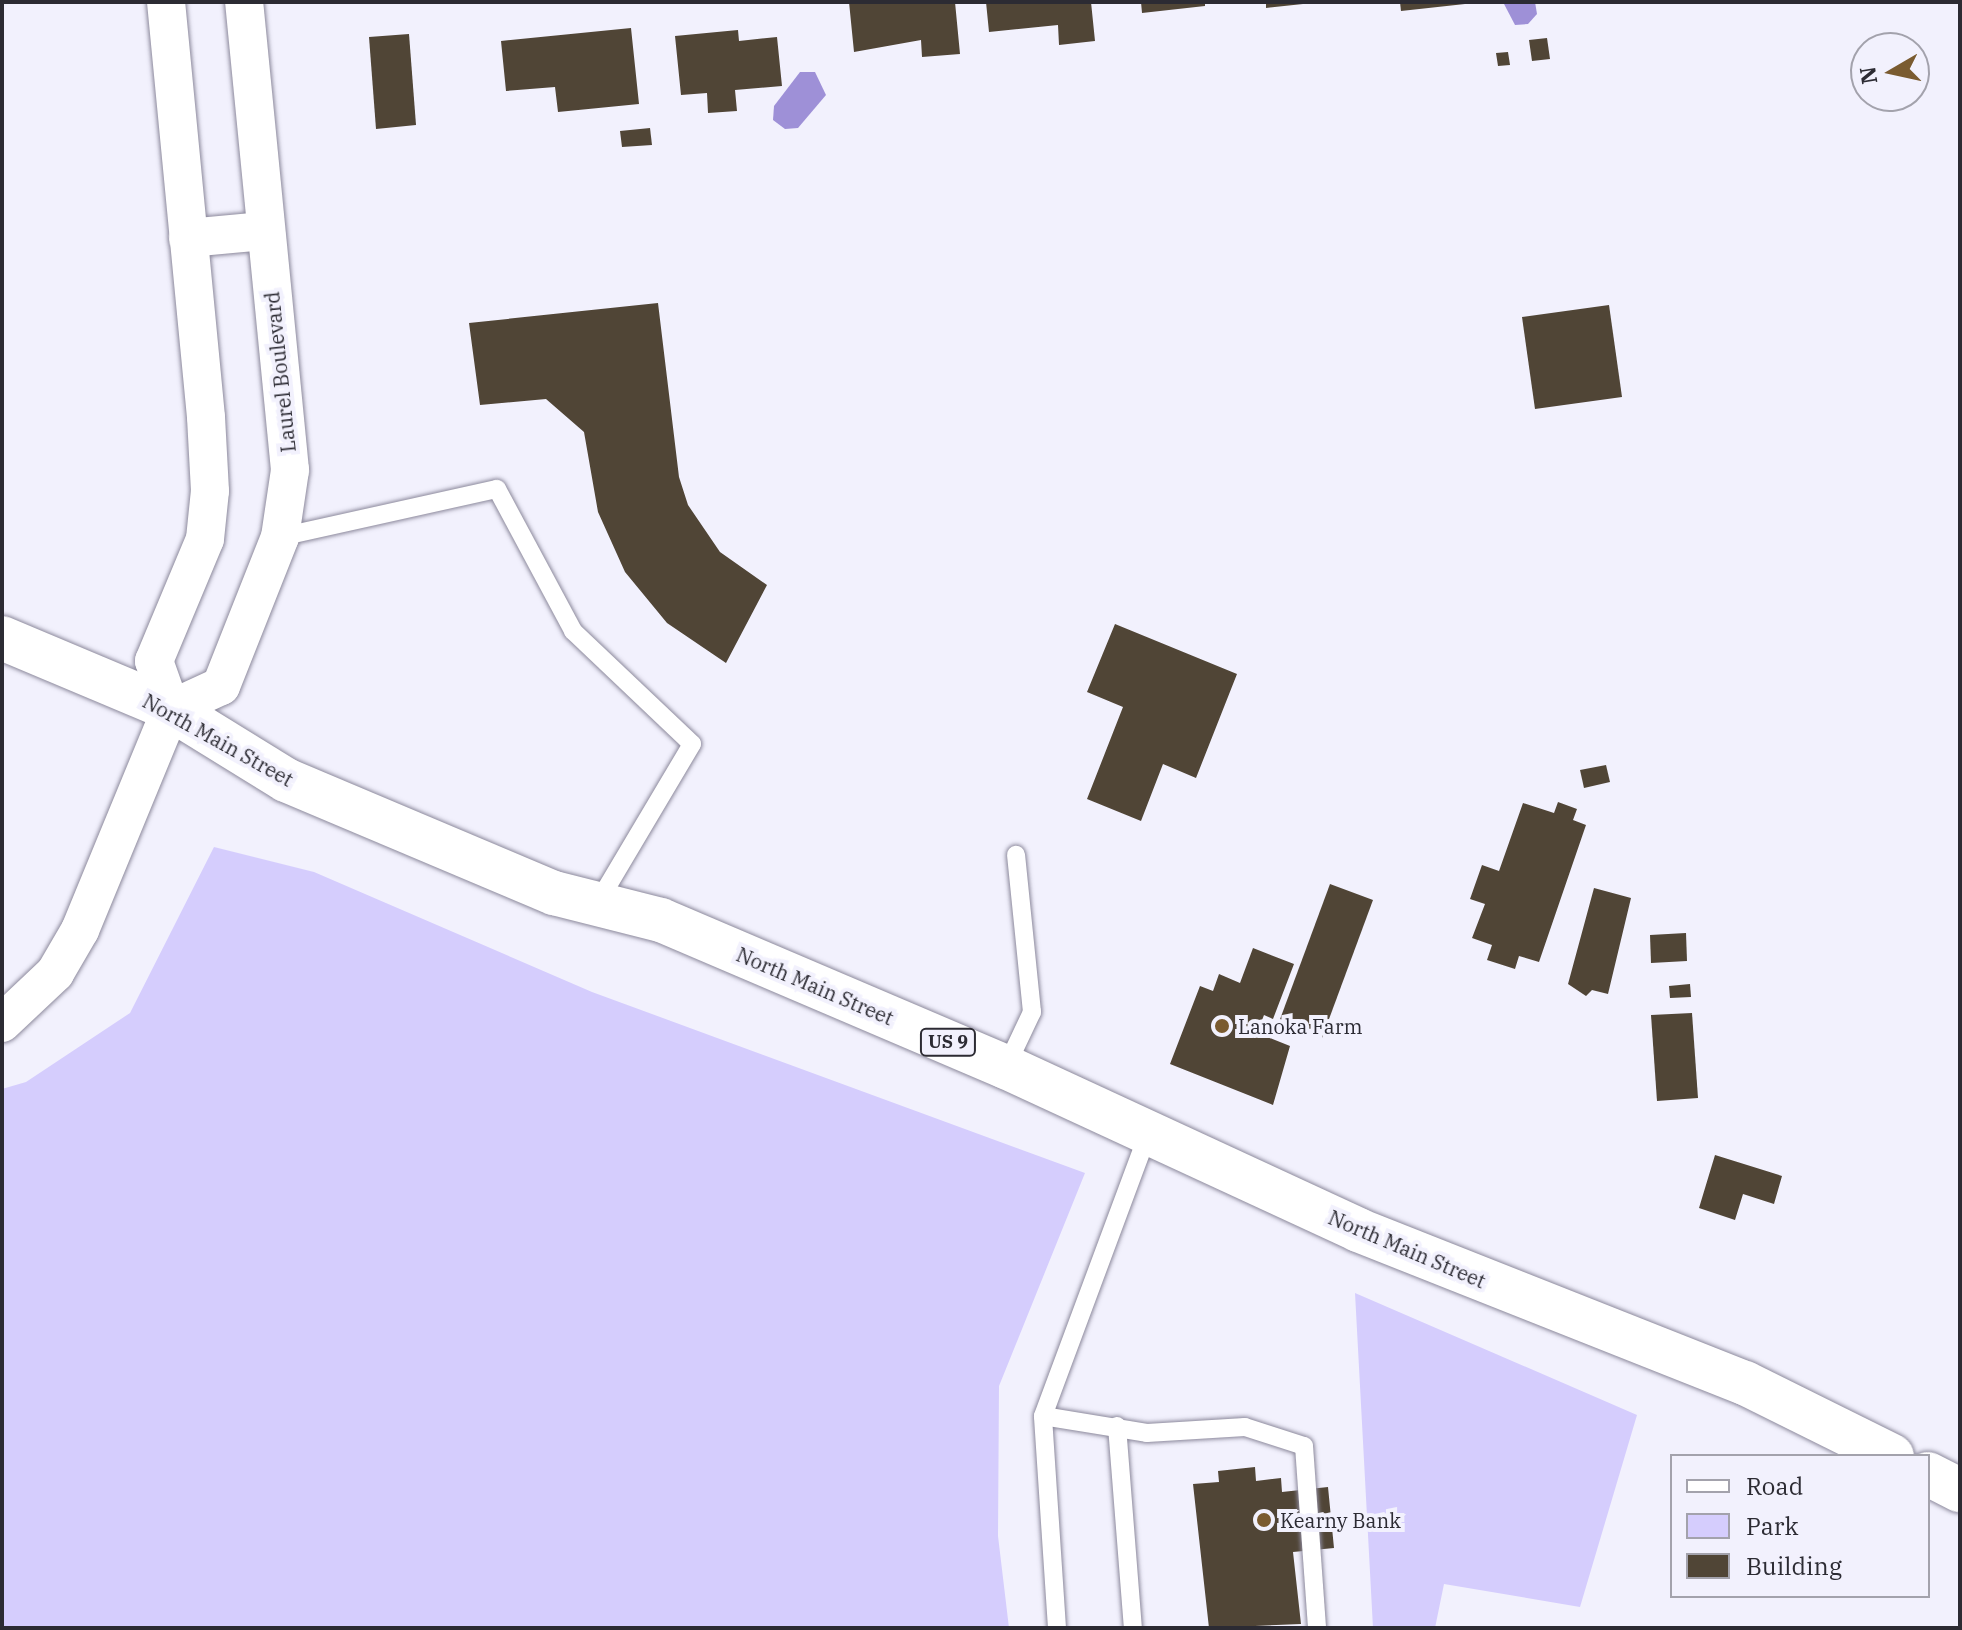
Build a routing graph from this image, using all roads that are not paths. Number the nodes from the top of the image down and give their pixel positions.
1 (166, 2) edge
2 (244, 2) edge
3 (264, 231) junction
4 (188, 238) junction
5 (280, 537) junction
6 (2, 638) edge
7 (171, 709) junction
8 (1016, 855) dead end
9 (597, 904) junction
10 (2, 1023) edge
11 (1006, 1067) junction
12 (1148, 1133) junction
13 (1043, 1416) junction
14 (1117, 1426) junction
15 (1888, 1454) edge
16 (1930, 1475) edge
17 (1960, 1490) edge
18 (1057, 1628) edge
19 (1133, 1628) edge
20 (1317, 1628) edge

1 - 4 street
2 - 3 street, Laurel Boulevard
3 - 4 street
3 - 5 street, Laurel Boulevard
4 - 7 street
5 - 7 street, Laurel Boulevard
5 - 9 lane
6 - 7 highway, North Main Street / US 9
7 - 9 highway, North Main Street / US 9
7 - 10 street
8 - 11 lane
9 - 11 highway, North Main Street / US 9
11 - 12 highway, North Main Street / US 9
12 - 13 lane
12 - 15 highway, North Main Street / US 9
13 - 14 lane
13 - 18 lane
14 - 19 lane
14 - 20 lane
16 - 17 highway

